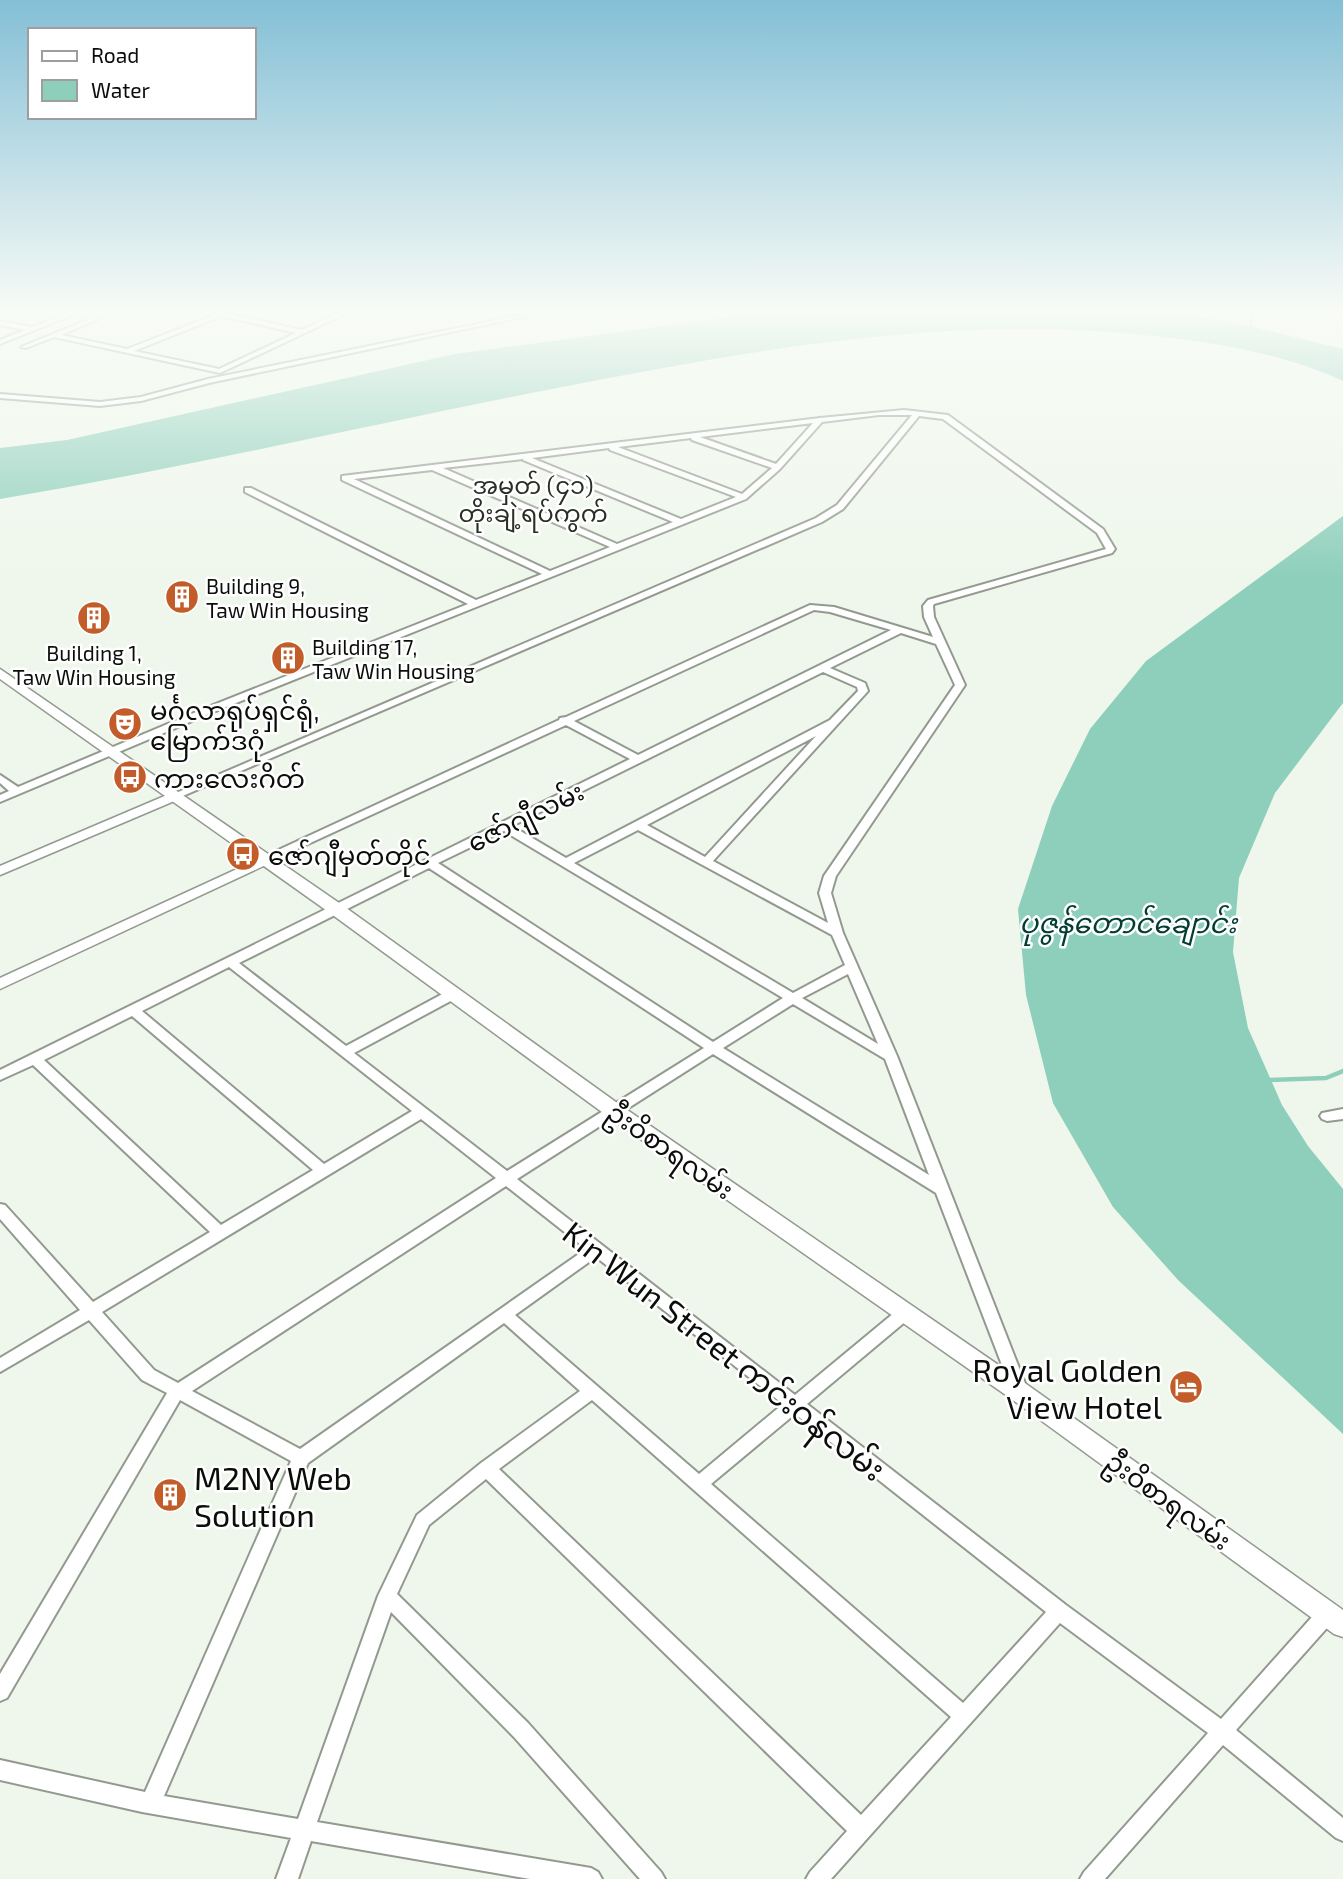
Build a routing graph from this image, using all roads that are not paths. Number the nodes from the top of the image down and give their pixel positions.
1 (71, 402) edge
2 (119, 402) edge
3 (918, 412) junction
4 (820, 420) junction
5 (690, 437) junction
6 (610, 447) junction
7 (524, 457) junction
8 (778, 467) junction
9 (435, 468) junction
10 (248, 490) dead end
11 (743, 497) junction
12 (681, 522) junction
13 (614, 547) junction
14 (547, 573) junction
15 (474, 603) junction
16 (899, 630) junction
17 (941, 642) junction
18 (822, 668) junction
19 (0, 673) edge
20 (564, 720) junction
21 (837, 721) junction
22 (111, 752) junction
23 (638, 759) junction
24 (0, 778) edge
25 (17, 792) junction
26 (175, 797) junction
27 (0, 799) edge
28 (638, 825) junction
29 (504, 826) junction
30 (257, 854) junction
31 (568, 862) junction
32 (706, 862) junction
33 (430, 863) junction
34 (0, 872) edge
35 (337, 909) junction
36 (837, 933) junction
37 (230, 962) junction
38 (850, 967) junction
39 (0, 984) edge
40 (453, 994) junction
41 (793, 998) junction
42 (133, 1010) junction
43 (715, 1049) junction
44 (345, 1052) junction
45 (890, 1056) junction
46 (35, 1059) junction
47 (0, 1076) edge
48 (613, 1110) junction
49 (421, 1112) junction
50 (1343, 1114) edge
51 (1326, 1116) dead end
52 (323, 1171) junction
53 (508, 1180) junction
54 (942, 1189) junction
55 (0, 1209) edge
56 (220, 1233) junction
57 (596, 1249) junction
58 (92, 1311) junction
59 (906, 1312) junction
60 (504, 1314) junction
61 (0, 1366) edge
62 (593, 1391) junction
63 (177, 1392) junction
64 (1021, 1393) junction
65 (794, 1404) junction
66 (301, 1458) junction
67 (487, 1468) junction
68 (699, 1484) junction
69 (387, 1596) junction
70 (1059, 1611) junction
71 (1335, 1619) edge
72 (0, 1692) edge
73 (963, 1714) junction
74 (1223, 1732) junction
75 (0, 1770) edge
76 (151, 1802) junction
77 (860, 1829) junction
78 (304, 1831) junction
79 (1343, 1831) edge
80 (288, 1879) edge
81 (591, 1879) edge
82 (654, 1879) edge
83 (817, 1879) edge
84 (1091, 1879) edge

1 - 2 street
3 - 4 street
3 - 17 street
3 - 26 street
4 - 5 street
4 - 8 street
5 - 6 street
5 - 8 street
6 - 7 street
6 - 11 street
7 - 9 street
7 - 12 street
8 - 11 street
9 - 13 street
9 - 14 street
10 - 15 street
11 - 12 street
12 - 13 street
13 - 14 street
14 - 15 street
15 - 22 street
16 - 17 street
16 - 18 street, ဇော်ဂျီလမ်း
16 - 20 street
17 - 36 street
18 - 21 street
18 - 23 street, ဇော်ဂျီလမ်း
19 - 22 main road, ဦးဝိစာရလမ်း
20 - 23 street
20 - 30 street
21 - 28 street
21 - 32 street
22 - 25 street
22 - 26 main road, ဦးဝိစာရလမ်း
23 - 29 street, ဇော်ဂျီလမ်း
24 - 25 street
25 - 27 street
26 - 30 main road, ဦးဝိစာရလမ်း
26 - 34 street
28 - 31 street
28 - 32 street
29 - 31 street
29 - 33 street, ဇော်ဂျီလမ်း
30 - 35 main road, ဦးဝိစာရလမ်း
30 - 39 street
31 - 41 street
32 - 36 street
33 - 35 street, ဇော်ဂျီလမ်း
33 - 43 street
35 - 37 street, ဇော်ဂျီလမ်း
35 - 40 main road, ဦးဝိစာရလမ်း
36 - 38 street
37 - 42 street, ဇော်ဂျီလမ်း
37 - 44 street, Kin Wun Street ကင်းဝန်လမ်း
38 - 41 street
38 - 45 street
40 - 44 street
40 - 48 main road, ဦးဝိစာရလမ်း
41 - 43 street
41 - 45 street
42 - 46 street, ဇော်ဂျီလမ်း
42 - 52 street
43 - 48 street
43 - 54 street
44 - 49 street, Kin Wun Street ကင်းဝန်လမ်း
45 - 54 street
46 - 47 street, ဇော်ဂျီလမ်း
46 - 56 street
48 - 53 street
48 - 59 main road, ဦးဝိစာရလမ်း
49 - 52 street
49 - 53 street, Kin Wun Street ကင်းဝန်လမ်း
50 - 51 street
52 - 56 street
53 - 57 street, Kin Wun Street ကင်းဝန်လမ်း
53 - 63 street
54 - 64 street
55 - 58 street
56 - 58 street
57 - 60 street
57 - 65 street, Kin Wun Street ကင်းဝန်လမ်း
58 - 61 street
58 - 63 street
59 - 64 main road, ဦးဝိစာရလမ်း
59 - 65 street
60 - 62 street
60 - 66 street
62 - 67 street
62 - 68 street
63 - 66 street
63 - 72 street
64 - 71 main road, ဦးဝိစာရလမ်း
65 - 68 street
65 - 70 street, Kin Wun Street ကင်းဝန်လမ်း
66 - 76 street
67 - 69 street
67 - 77 street
68 - 73 street
69 - 78 street
69 - 82 street
70 - 73 street
70 - 74 street, Kin Wun Street ကင်းဝန်လမ်း
71 - 74 street
73 - 77 street
74 - 79 street, Kin Wun Street ကင်းဝန်လမ်း
74 - 84 street
75 - 76 street
76 - 78 street
77 - 83 street
78 - 80 street
78 - 81 street

